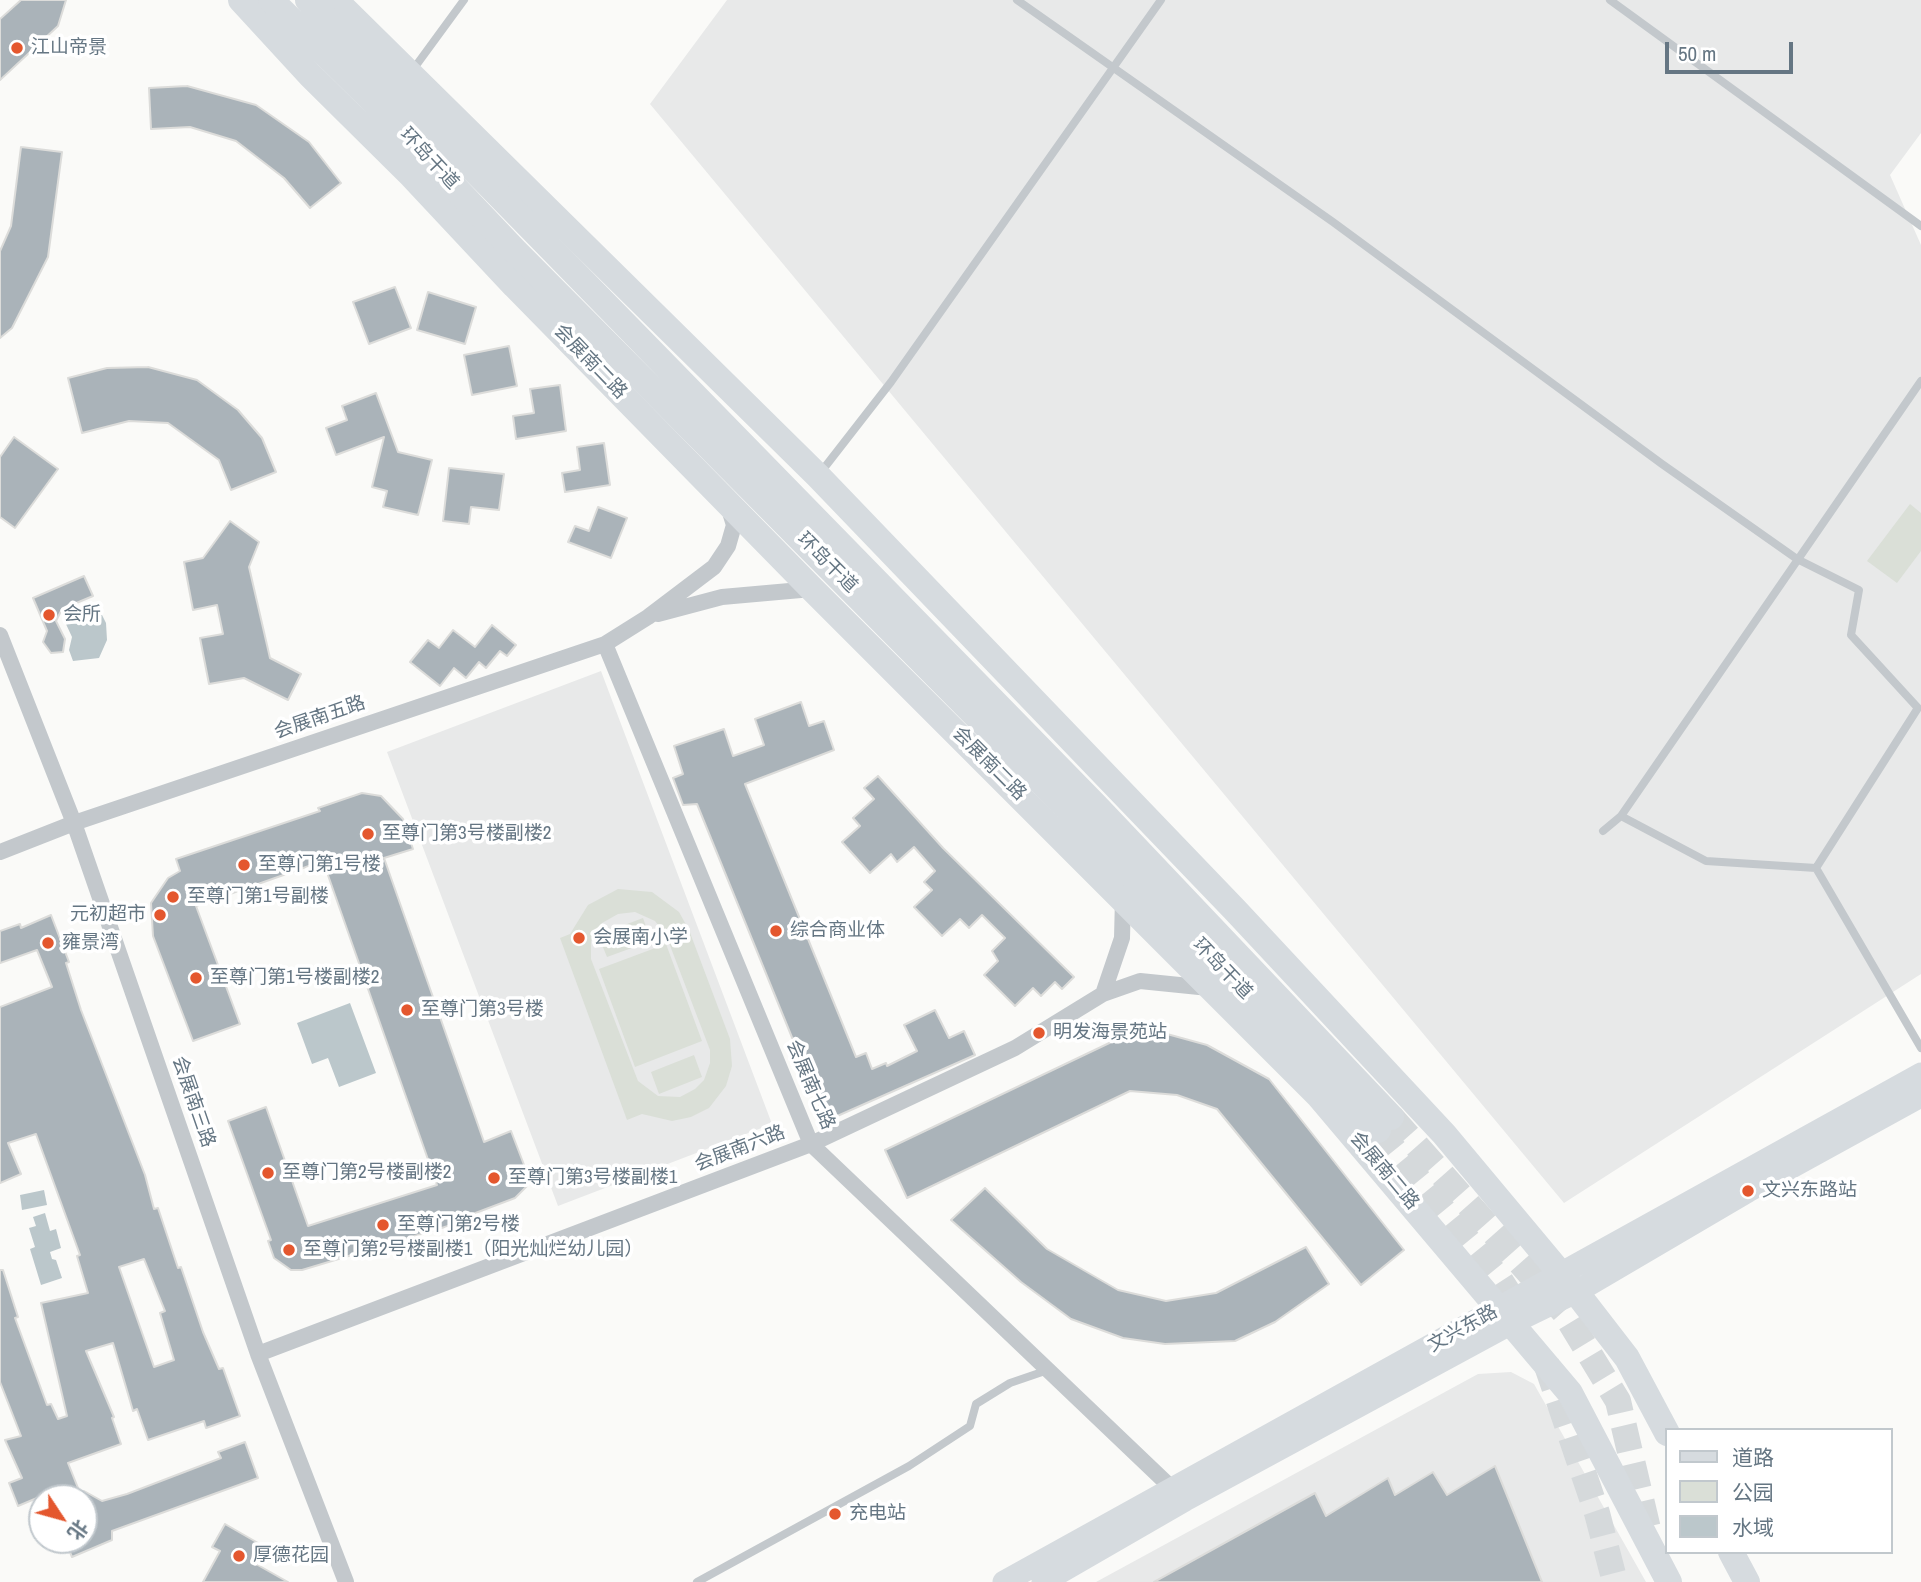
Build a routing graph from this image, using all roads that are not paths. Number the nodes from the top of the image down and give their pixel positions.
1 (241, 0) edge
2 (271, 0) edge
3 (308, 0) edge
4 (335, 0) edge
5 (464, 0) edge
6 (1017, 0) edge
7 (1161, 0) edge
8 (1610, 0) edge
9 (1114, 66) junction
10 (410, 74) junction
11 (1921, 226) edge
12 (1921, 381) edge
13 (818, 476) junction
14 (726, 502) junction
15 (1797, 559) junction
16 (812, 589) junction
17 (648, 617) junction
18 (0, 635) edge
19 (605, 644) junction
20 (1621, 816) junction
21 (74, 823) junction
22 (1603, 831) dead end
23 (0, 852) edge
24 (1816, 868) junction
25 (1123, 898) junction
26 (1212, 989) junction
27 (1103, 994) junction
28 (1921, 1048) edge
29 (1921, 1074) edge
30 (1921, 1096) edge
31 (811, 1144) junction
32 (1569, 1284) junction
33 (1505, 1317) junction
34 (258, 1354) junction
35 (1048, 1370) junction
36 (1666, 1431) edge
37 (1179, 1495) junction
38 (1732, 1554) edge
39 (346, 1582) edge
40 (697, 1582) edge
41 (1004, 1582) edge
42 (1043, 1582) edge
43 (1669, 1582) edge
44 (1747, 1582) edge

1 - 14 main road, 会展南二路
2 - 3 main road, 环岛干道
4 - 10 main road
5 - 10 lane
6 - 9 lane
7 - 9 lane
8 - 11 lane
9 - 13 lane
9 - 15 lane
10 - 13 main road
12 - 15 lane
13 - 32 main road
14 - 16 main road, 会展南二路
14 - 17 street
15 - 20 lane
15 - 24 lane
16 - 17 street
16 - 25 main road, 会展南二路
17 - 19 street, 会展南五路
18 - 21 street, 会展南三路
19 - 21 street, 会展南五路
19 - 31 street, 会展南七路
20 - 22 lane
20 - 24 lane
21 - 23 street, 会展南五路
21 - 34 street, 会展南三路
24 - 28 lane
25 - 26 main road, 会展南二路
25 - 27 street
26 - 27 street, 会展南六路
26 - 33 main road, 会展南二路
27 - 31 street, 会展南六路
29 - 32 main road, 文兴东路
30 - 32 main road, 文兴东路
31 - 34 street, 会展南六路
31 - 35 street, 会展南七路
32 - 33 main road, 文兴东路
32 - 36 main road
33 - 37 main road, 文兴东路
33 - 43 main road, 会展南二路
34 - 39 street, 会展南三路
35 - 37 street, 会展南七路
35 - 40 lane
37 - 41 main road, 文兴东路
37 - 42 main road, 文兴东路
38 - 44 main road

